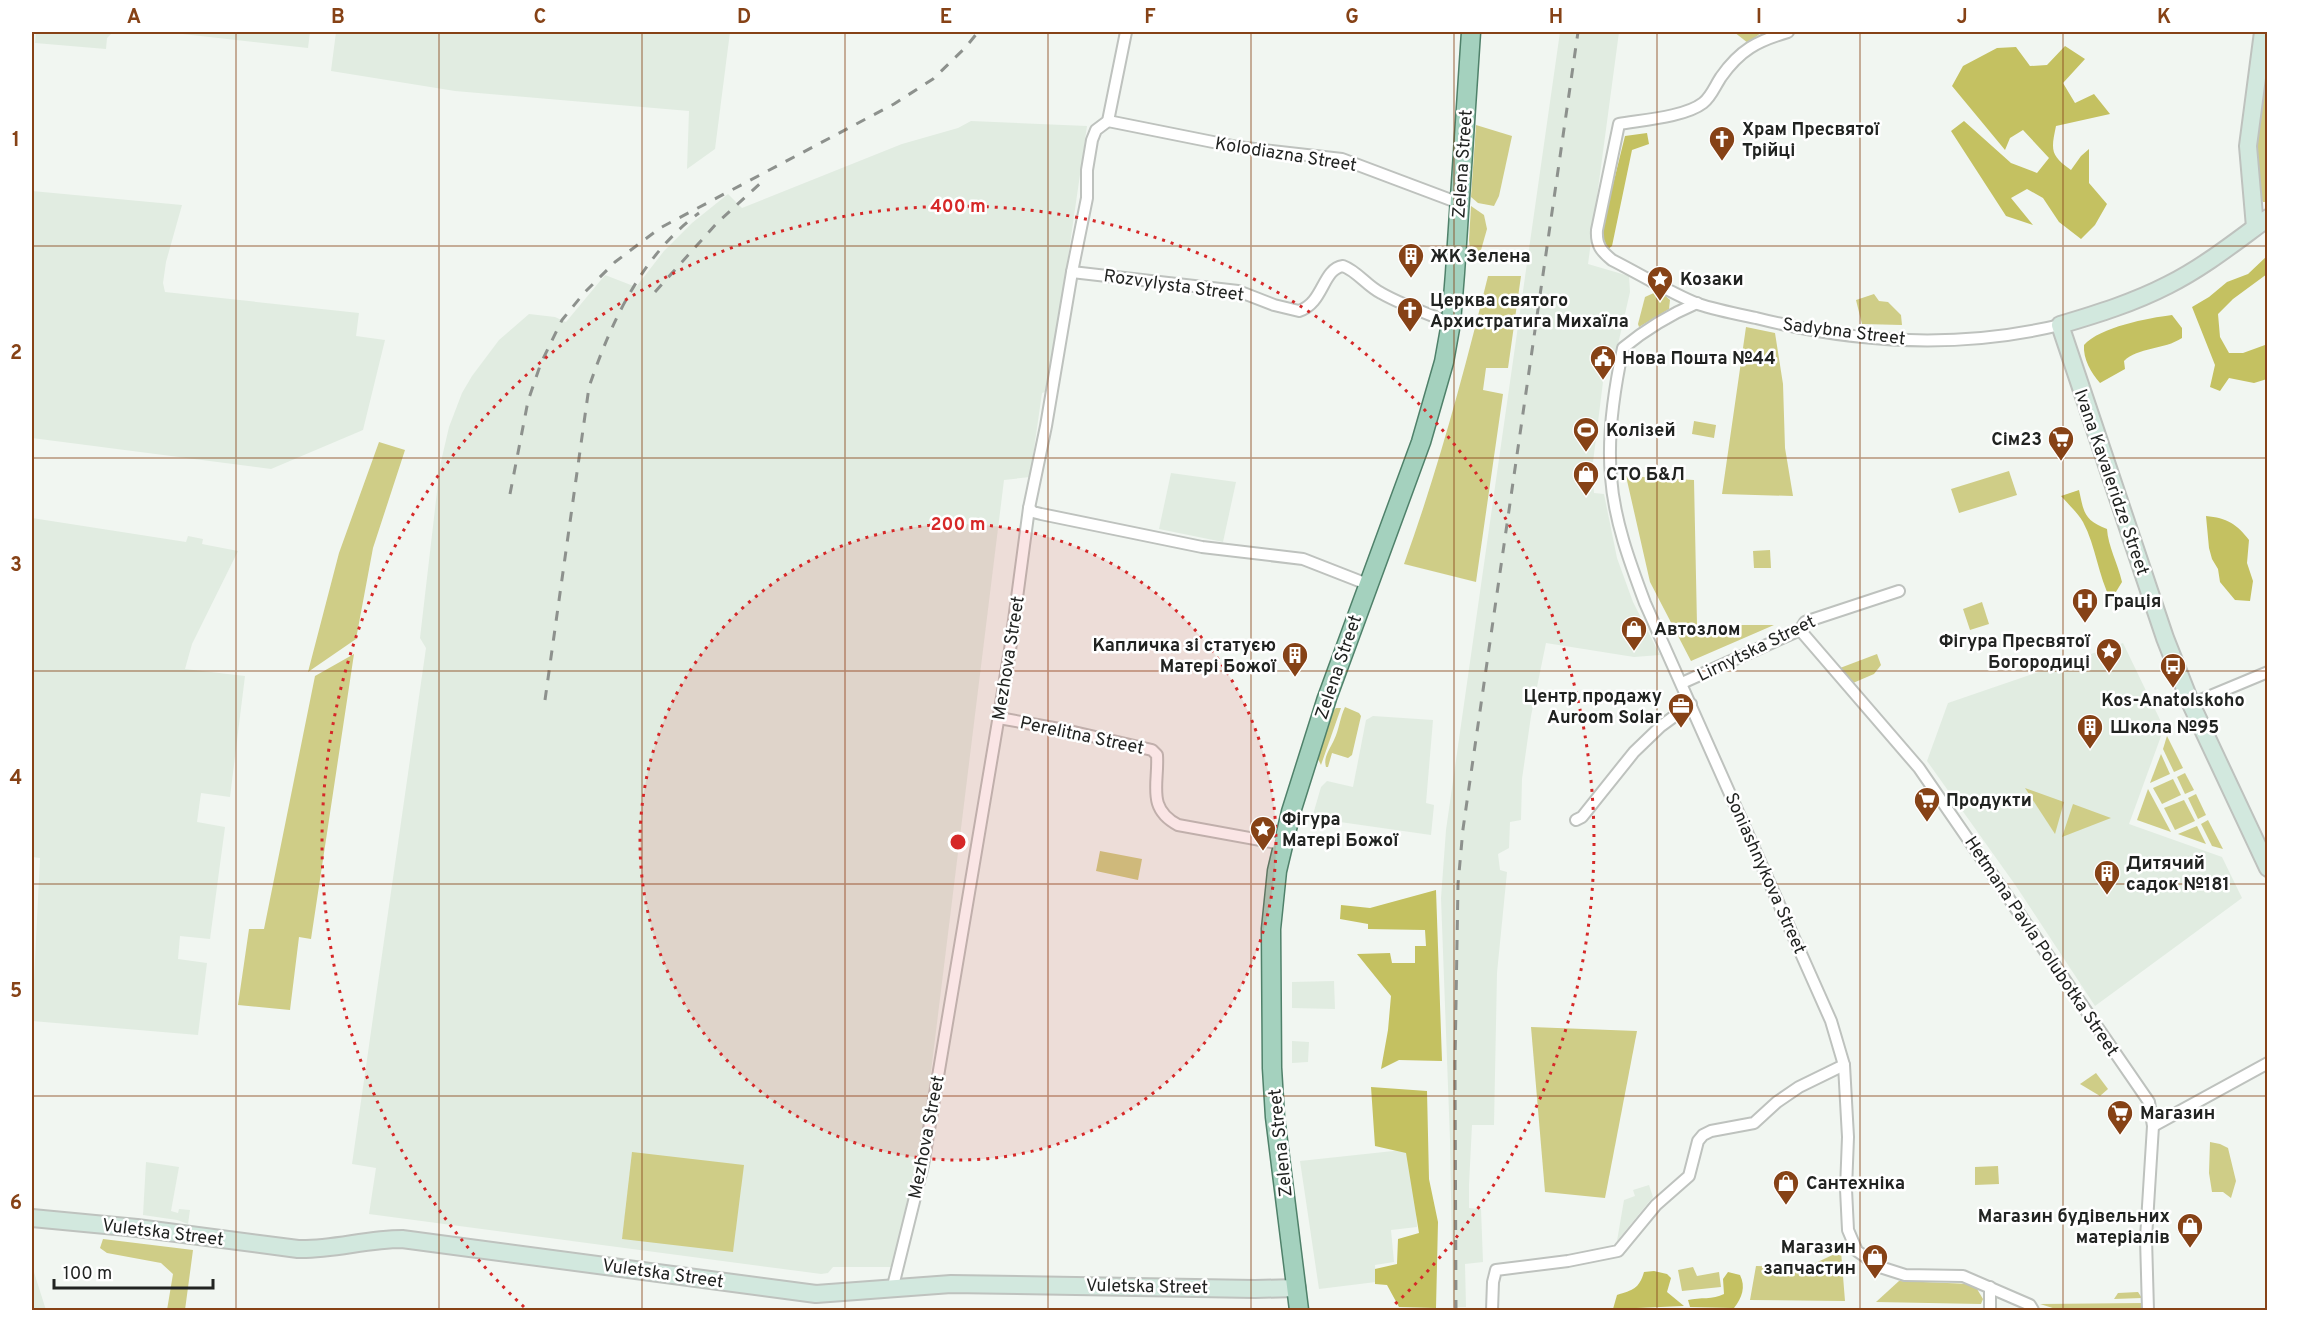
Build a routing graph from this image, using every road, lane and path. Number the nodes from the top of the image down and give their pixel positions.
1 (1126, 32) edge
2 (1471, 32) edge
3 (1788, 32) edge
4 (2263, 32) edge
5 (1108, 121) junction
6 (1459, 203) junction
7 (2261, 223) edge
8 (1072, 272) junction
9 (1697, 303) junction
10 (1451, 323) junction
11 (2060, 325) junction
12 (1029, 508) junction
13 (1367, 584) junction
14 (1899, 591) dead end
15 (1800, 630) junction
16 (2268, 672) edge
17 (1682, 683) junction
18 (2191, 704) junction
19 (1691, 705) junction
20 (999, 718) junction
21 (1576, 820) dead end
22 (1282, 844) junction
23 (2268, 868) edge
24 (2268, 1063) edge
25 (1844, 1065) junction
26 (2153, 1126) junction
27 (32, 1218) edge
28 (1990, 1287) junction
29 (1298, 1288) junction
30 (892, 1290) junction
31 (1299, 1311) edge
32 (1492, 1311) edge
33 (1990, 1311) edge
34 (2033, 1311) edge
35 (2148, 1311) edge

1 - 5 street, Mezhova Street
2 - 6 main road, Zelena Street
3 - 9 street, Sadybna Street
4 - 7 street
5 - 6 street, Kolodiazna Street
5 - 8 street, Mezhova Street
6 - 10 main road, Zelena Street
7 - 11 street
8 - 10 street, Rozvylysta Street
8 - 12 street, Mezhova Street
9 - 11 street, Sadybna Street
9 - 17 street
10 - 13 main road, Zelena Street
11 - 18 street, Ivana Kavaleridze Street
12 - 13 street
12 - 20 street, Mezhova Street
13 - 22 main road, Zelena Street
14 - 15 street, Lirnytska Street
15 - 17 street, Lirnytska Street
15 - 26 street, Hetmana Pavla Polubotka Street
16 - 18 street
17 - 19 street, Soniashnykova Street
18 - 23 street, Ivana Kavaleridze Street
19 - 21 street, Lirnytska Street
19 - 25 street, Soniashnykova Street
20 - 22 street, Perelitna Street
20 - 30 street, Mezhova Street
22 - 29 main road, Zelena Street
24 - 26 street
25 - 28 street, Soniashnykova Street
25 - 32 street
26 - 35 street, Hetmana Pavla Polubotka Street
27 - 30 street, Vuletska Street
28 - 33 street
28 - 34 street, Soniashnykova Street
29 - 30 street, Vuletska Street
29 - 31 main road, Zelena Street

